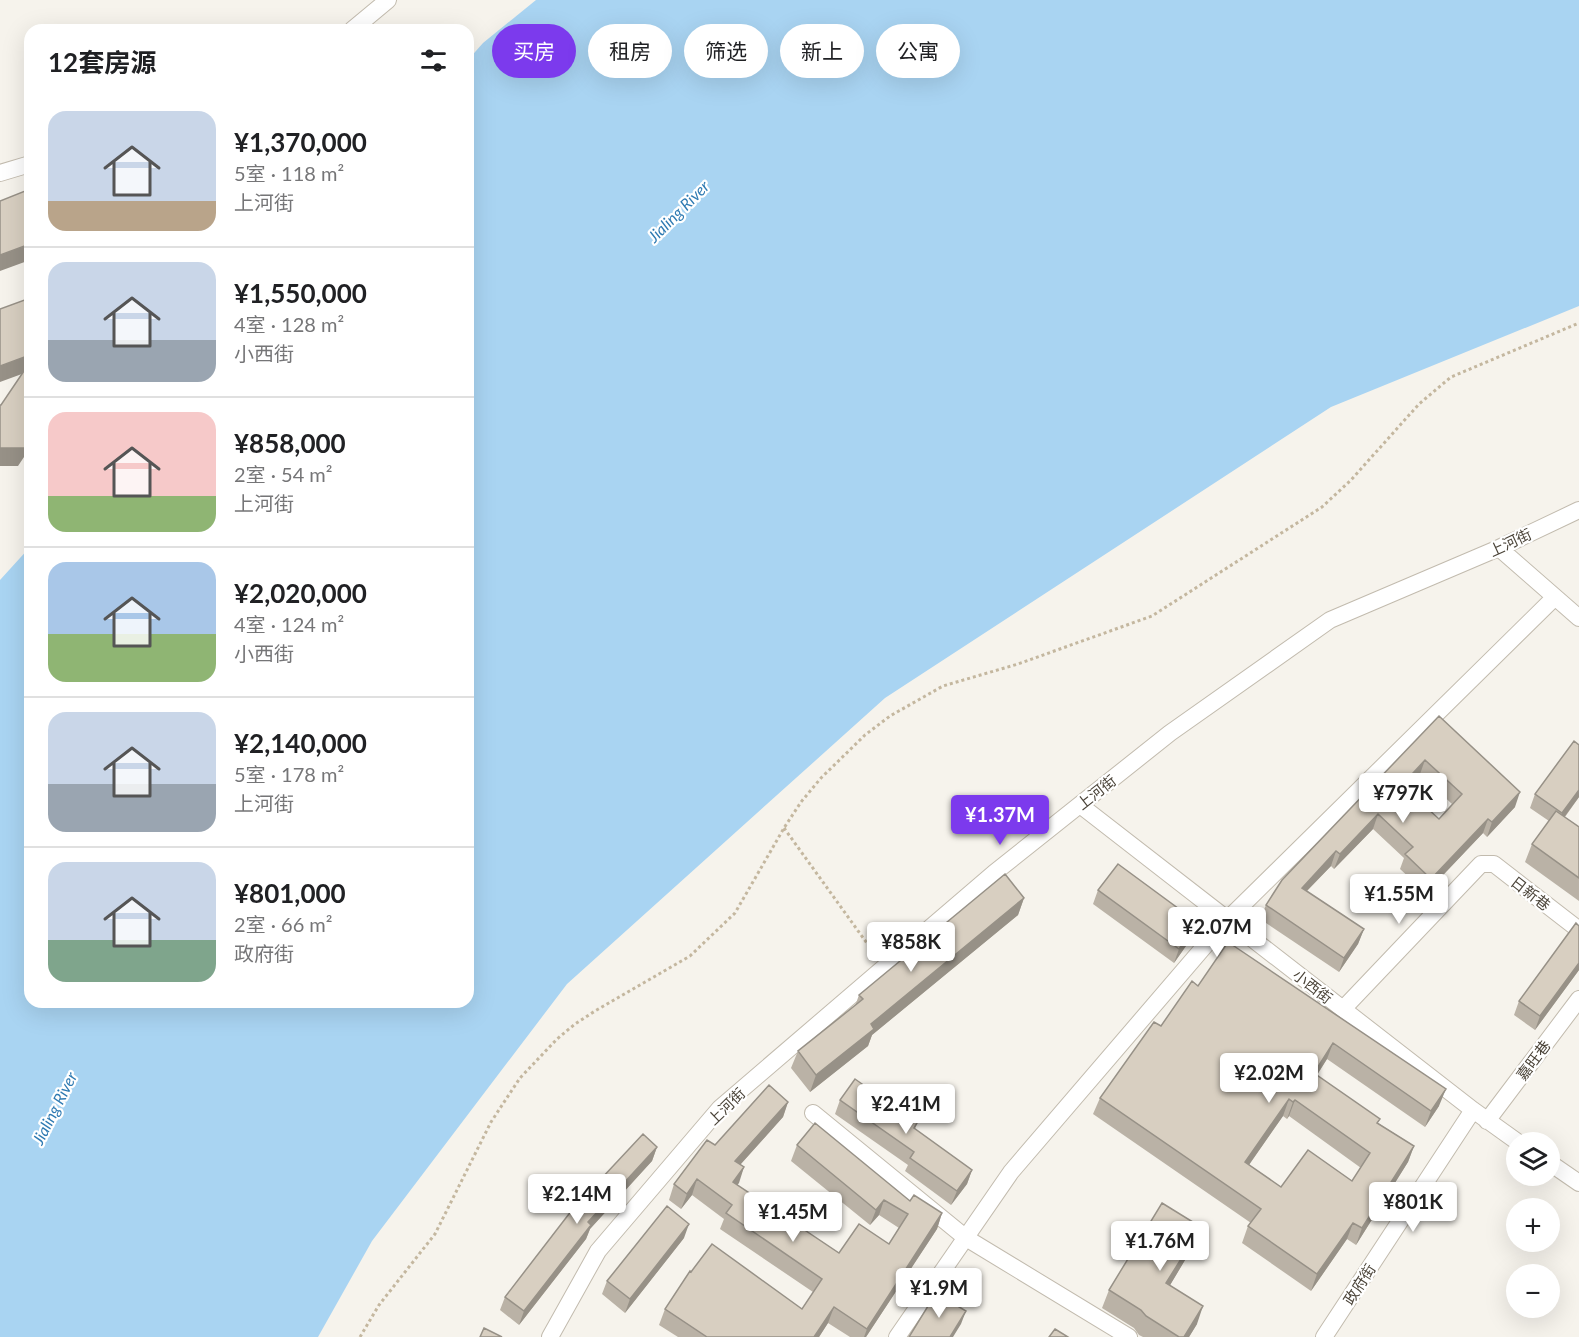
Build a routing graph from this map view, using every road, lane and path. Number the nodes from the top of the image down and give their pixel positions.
1 (388, 0) edge
2 (359, 24) edge
3 (24, 166) edge
4 (0, 173) edge
5 (1579, 323) edge
6 (1579, 510) edge
7 (1499, 548) junction
8 (1555, 597) junction
9 (1579, 618) edge
10 (1080, 805) junction
11 (784, 828) junction
12 (1227, 920) junction
13 (1579, 930) edge
14 (884, 967) junction
15 (1579, 999) edge
16 (1343, 1009) junction
17 (1473, 1110) junction
18 (813, 1113) dead end
19 (1487, 1121) junction
20 (1506, 1134) edge
21 (1560, 1170) edge
22 (1579, 1184) edge
23 (966, 1238) junction
24 (360, 1337) edge
25 (550, 1337) edge
26 (897, 1337) edge
27 (1129, 1337) edge
28 (1324, 1337) edge

1 - 2 street
3 - 4 street
5 - 11 path
6 - 7 street, 上河街
7 - 8 street
7 - 10 street, 上河街
8 - 9 street
8 - 12 street
10 - 12 street, 小西街
10 - 14 street, 上河街
11 - 14 path
11 - 24 path
12 - 16 street, 小西街
12 - 23 street
13 - 16 street, 日新巷
14 - 25 street, 上河街
15 - 19 street, 嘉旺巷
16 - 17 street, 小西街
17 - 19 street, 小西街
17 - 28 street, 政府街
18 - 23 street
19 - 20 street, 小西街
21 - 22 street
23 - 26 street
23 - 27 street

